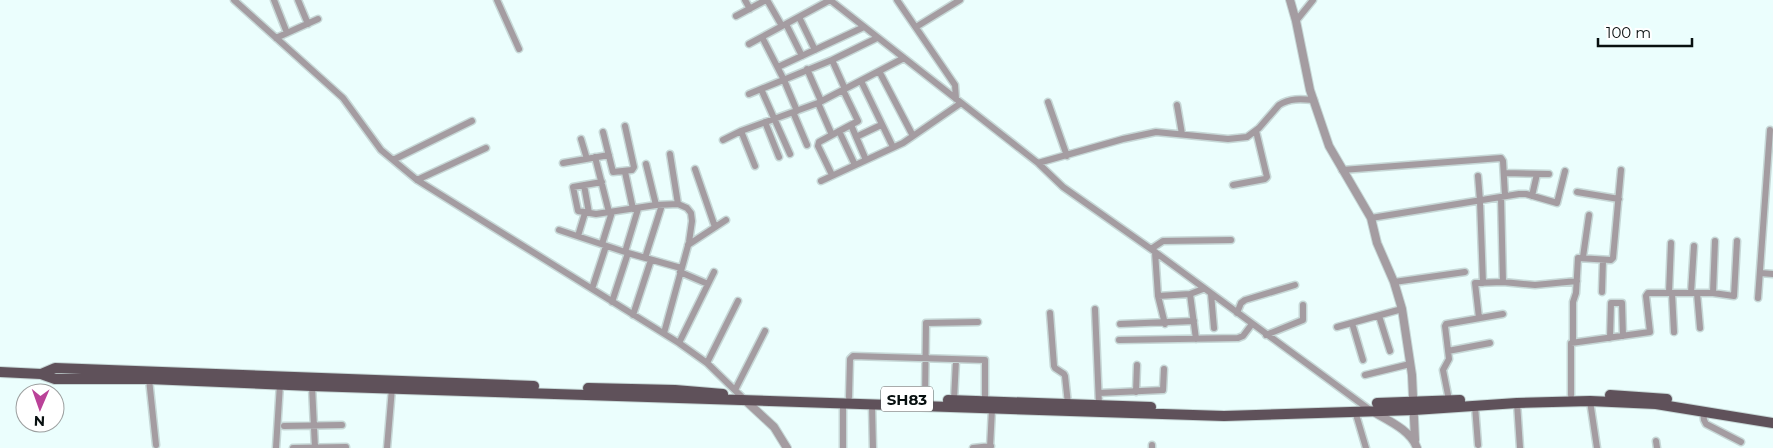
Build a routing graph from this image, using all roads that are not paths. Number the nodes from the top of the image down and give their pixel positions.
1 (234, 0) edge
2 (274, 0) edge
3 (298, 0) edge
4 (497, 0) edge
5 (745, 0) edge
6 (765, 0) edge
7 (830, 0) edge
8 (897, 0) edge
9 (960, 0) edge
10 (1290, 0) edge
11 (1313, 0) edge
12 (750, 9) junction
13 (736, 16) dead end
14 (799, 17) junction
15 (318, 19) dead end
16 (1296, 21) junction
17 (308, 24) junction
18 (784, 25) junction
19 (864, 27) junction
20 (916, 27) junction
21 (286, 33) junction
22 (762, 37) junction
23 (276, 38) junction
24 (878, 38) junction
25 (748, 44) dead end
26 (519, 49) dead end
27 (815, 50) junction
28 (802, 56) junction
29 (904, 58) junction
30 (832, 60) junction
31 (778, 67) junction
32 (807, 69) junction
33 (879, 71) junction
34 (784, 80) junction
35 (861, 81) junction
36 (761, 89) junction
37 (844, 89) junction
38 (749, 94) dead end
39 (1314, 100) junction
40 (959, 101) junction
41 (820, 102) junction
42 (1048, 102) dead end
43 (1177, 105) dead end
44 (795, 112) junction
45 (776, 119) junction
46 (472, 120) dead end
47 (765, 122) junction
48 (852, 125) junction
49 (881, 125) junction
50 (625, 126) dead end
51 (1770, 130) dead end
52 (741, 131) junction
53 (1256, 131) junction
54 (603, 132) dead end
55 (839, 132) junction
56 (1182, 134) junction
57 (832, 135) junction
58 (912, 136) junction
59 (856, 137) junction
60 (581, 139) dead end
61 (723, 140) dead end
62 (807, 145) dead end
63 (893, 147) junction
64 (486, 148) dead end
65 (670, 154) dead end
66 (790, 154) dead end
67 (609, 155) junction
68 (1066, 156) junction
69 (779, 157) dead end
70 (595, 158) junction
71 (587, 159) junction
72 (393, 160) junction
73 (866, 160) junction
74 (563, 163) dead end
75 (646, 164) dead end
76 (1038, 164) junction
77 (855, 165) junction
78 (755, 166) dead end
79 (695, 168) dead end
80 (1342, 170) junction
81 (1621, 170) dead end
82 (1565, 171) dead end
83 (625, 172) junction
84 (1504, 173) junction
85 (1537, 174) junction
86 (1550, 174) dead end
87 (832, 175) junction
88 (1478, 176) dead end
89 (417, 180) junction
90 (821, 181) dead end
91 (602, 182) junction
92 (584, 185) junction
93 (1233, 186) dead end
94 (1577, 192) dead end
95 (1503, 196) junction
96 (1532, 196) junction
97 (1618, 198) junction
98 (1480, 201) junction
99 (678, 204) junction
100 (1764, 204) junction
101 (1773, 204) edge
102 (659, 205) junction
103 (635, 209) junction
104 (611, 212) junction
105 (587, 213) junction
106 (1589, 215) dead end
107 (1372, 218) junction
108 (726, 220) dead end
109 (715, 227) junction
110 (559, 230) dead end
111 (578, 236) junction
112 (1231, 240) dead end
113 (1716, 241) dead end
114 (1737, 241) dead end
115 (1672, 242) dead end
116 (604, 245) junction
117 (688, 245) junction
118 (1694, 246) dead end
119 (1153, 250) junction
120 (627, 252) junction
121 (1583, 258) junction
122 (648, 259) junction
123 (1603, 260) junction
124 (681, 270) junction
125 (714, 272) dead end
126 (1464, 272) dead end
127 (1760, 273) junction
128 (1773, 274) edge
129 (1577, 281) junction
130 (1394, 282) junction
131 (1503, 282) junction
132 (1483, 283) junction
133 (708, 284) junction
134 (1295, 285) dead end
135 (592, 289) junction
136 (1203, 289) junction
137 (1602, 292) dead end
138 (1670, 293) junction
139 (1694, 293) junction
140 (1713, 293) junction
141 (1190, 294) junction
142 (1211, 294) junction
143 (1158, 296) junction
144 (1758, 298) dead end
145 (738, 301) dead end
146 (612, 302) junction
147 (1303, 306) dead end
148 (1402, 309) junction
149 (1095, 310) dead end
150 (1050, 313) dead end
151 (1237, 314) junction
152 (1504, 314) dead end
153 (633, 315) junction
154 (1379, 316) junction
155 (1479, 318) junction
156 (1194, 321) junction
157 (978, 322) dead end
158 (1352, 323) junction
159 (1120, 324) dead end
160 (1165, 324) junction
161 (1252, 324) junction
162 (1337, 327) dead end
163 (1214, 328) dead end
164 (1700, 328) dead end
165 (765, 331) dead end
166 (1674, 332) dead end
167 (664, 334) junction
168 (1266, 335) junction
169 (1623, 336) junction
170 (1610, 338) junction
171 (1196, 339) junction
172 (1119, 340) dead end
173 (679, 342) junction
174 (1573, 342) junction
175 (1490, 343) dead end
176 (1390, 351) dead end
177 (1448, 351) junction
178 (924, 359) junction
179 (956, 360) junction
180 (1363, 360) dead end
181 (707, 363) junction
182 (1410, 364) junction
183 (1136, 365) dead end
184 (1164, 369) dead end
185 (0, 372) edge
186 (41, 374) junction
187 (1365, 375) dead end
188 (149, 379) junction
189 (280, 384) junction
190 (312, 386) junction
191 (392, 388) junction
192 (575, 391) junction
193 (1136, 392) junction
194 (1099, 393) junction
195 (741, 395) junction
196 (1571, 395) junction
197 (925, 399) junction
198 (846, 400) junction
199 (954, 400) junction
200 (1449, 400) junction
201 (985, 401) junction
202 (1590, 401) junction
203 (1517, 403) junction
204 (872, 404) junction
205 (1068, 404) junction
206 (1099, 405) junction
207 (1414, 406) junction
208 (1475, 406) junction
209 (1358, 407) junction
210 (992, 409) junction
211 (1370, 410) junction
212 (1703, 411) junction
213 (1773, 416) edge
214 (1773, 423) edge
215 (314, 425) junction
216 (342, 425) dead end
217 (284, 426) dead end
218 (1741, 442) dead end
219 (1416, 444) edge
220 (156, 445) dead end
221 (1478, 445) dead end
222 (346, 447) edge
223 (991, 447) edge
224 (276, 448) edge
225 (293, 448) edge
226 (315, 448) edge
227 (388, 448) edge
228 (787, 448) edge
229 (843, 448) edge
230 (873, 448) edge
231 (972, 448) edge
232 (1366, 448) edge
233 (1520, 448) edge
234 (1597, 448) edge

1 - 23 street
2 - 21 street
3 - 17 street
4 - 26 street
5 - 12 street
6 - 12 street
6 - 18 street
7 - 14 street
7 - 19 street
8 - 20 street
9 - 20 street
10 - 16 street
11 - 16 street
12 - 13 street
14 - 18 street
14 - 27 street
15 - 17 street
16 - 39 street
17 - 21 street
18 - 22 street
18 - 28 street
19 - 24 street
19 - 27 street
20 - 40 street
21 - 23 street
22 - 25 street
22 - 31 street
23 - 72 street
24 - 29 street
24 - 30 street
27 - 28 street
28 - 31 street
29 - 33 street
29 - 40 street
30 - 32 street
30 - 37 street
31 - 34 street
32 - 34 street
32 - 41 street
33 - 35 street
33 - 58 street
34 - 36 street
34 - 44 street
35 - 37 street
35 - 49 street
36 - 38 street
36 - 45 street
37 - 41 street
37 - 48 street
39 - 53 street
39 - 80 street
40 - 58 street
40 - 76 street
41 - 44 street
41 - 57 street
42 - 68 street
43 - 56 street
44 - 45 street
44 - 62 street
45 - 47 street
45 - 66 street
46 - 72 street
47 - 52 street
47 - 69 street
48 - 55 street
48 - 59 street
49 - 59 street
49 - 63 street
50 - 83 street
51 - 100 street
52 - 61 street
52 - 78 street
53 - 56 street
53 - 93 street
54 - 67 street
55 - 57 street
55 - 77 street
56 - 68 street
57 - 87 street
58 - 63 street
59 - 73 street
60 - 71 street
63 - 73 street
64 - 89 street
65 - 99 street
67 - 70 street
67 - 83 street
68 - 76 street
70 - 71 street
70 - 91 street
71 - 74 street
72 - 89 street
73 - 77 street
75 - 102 street
76 - 119 street
77 - 87 street
79 - 109 street
80 - 84 street
80 - 107 street
81 - 97 street
82 - 96 street
83 - 103 street
84 - 85 street
84 - 95 street
85 - 86 street
85 - 96 street
87 - 90 street
88 - 98 street
89 - 135 street
91 - 92 street
91 - 104 street
92 - 105 street
92 - 105 street
94 - 97 street
95 - 96 street
95 - 98 street
95 - 131 street
97 - 123 street
98 - 107 street
98 - 132 street
99 - 102 street
99 - 117 street
100 - 101 street
100 - 127 street
102 - 103 street
102 - 122 street
103 - 104 street
103 - 120 street
104 - 105 street
104 - 116 street
105 - 111 street
106 - 121 street
107 - 130 street
108 - 109 street
109 - 117 street
110 - 111 street
111 - 116 street
112 - 119 street
113 - 140 street
114 - 140 street
115 - 138 street
116 - 120 street
116 - 135 street
117 - 124 street
118 - 139 street
119 - 136 street
119 - 143 street
120 - 122 street
120 - 146 street
121 - 123 street
121 - 129 street
122 - 124 street
122 - 153 street
123 - 137 street
124 - 133 street
124 - 167 street
125 - 133 street
126 - 130 street
127 - 128 street
127 - 144 street
129 - 131 street
129 - 174 street
130 - 148 street
131 - 132 street
132 - 155 street
133 - 173 street
134 - 151 street
135 - 146 street
136 - 141 street
136 - 142 street
138 - 139 street
138 - 166 street
138 - 169 street
139 - 140 street
139 - 164 street
141 - 143 street
141 - 156 street
142 - 151 street
142 - 163 street
143 - 160 street
145 - 181 street
146 - 153 street
147 - 168 street
148 - 154 street
148 - 182 street
149 - 194 street
150 - 205 street
151 - 161 street
152 - 155 street
153 - 167 street
154 - 158 street
154 - 176 street
155 - 177 street
156 - 160 street
156 - 171 street
157 - 178 street
158 - 162 street
158 - 180 street
159 - 160 street
161 - 168 street
161 - 171 street
165 - 195 street
167 - 173 street
168 - 209 street
169 - 170 street
169 - 170 street
170 - 174 street
171 - 172 street
173 - 181 street
174 - 196 street
175 - 177 street
177 - 200 street
178 - 179 street
178 - 197 street
178 - 198 street
179 - 199 street
179 - 201 street
181 - 195 street
182 - 187 street
182 - 207 street
183 - 193 street
184 - 193 street
185 - 186 main road, SH83
186 - 188 main road, SH83
186 - 192 main road, SH83
188 - 189 main road, SH83
188 - 220 street
189 - 190 main road, SH83
189 - 224 street
190 - 191 main road, SH83
190 - 215 street
191 - 192 main road, SH83
191 - 227 street
192 - 195 main road, SH83
193 - 194 street
194 - 206 street
195 - 198 main road, SH83
195 - 228 street
196 - 200 main road, SH83
196 - 213 main road, SH83
197 - 198 main road, SH83
197 - 199 main road, SH83
198 - 204 main road, SH83
198 - 229 street
199 - 201 main road, SH83
200 - 207 main road, SH83
201 - 205 main road, SH83
202 - 203 main road, SH83
202 - 212 main road, SH83
202 - 234 street
203 - 208 main road, SH83
203 - 233 street
204 - 210 main road, SH83
204 - 230 street
205 - 206 main road, SH83
206 - 209 main road, SH83
207 - 208 main road, SH83
207 - 209 main road, SH83
207 - 211 main road, SH83
207 - 219 street
208 - 221 street
209 - 210 main road, SH83
209 - 211 main road, SH83
209 - 232 street
210 - 223 street
211 - 219 street
212 - 214 main road, SH83
212 - 218 street
215 - 216 street
215 - 217 street
215 - 226 street
222 - 226 street
223 - 231 street
225 - 226 street

